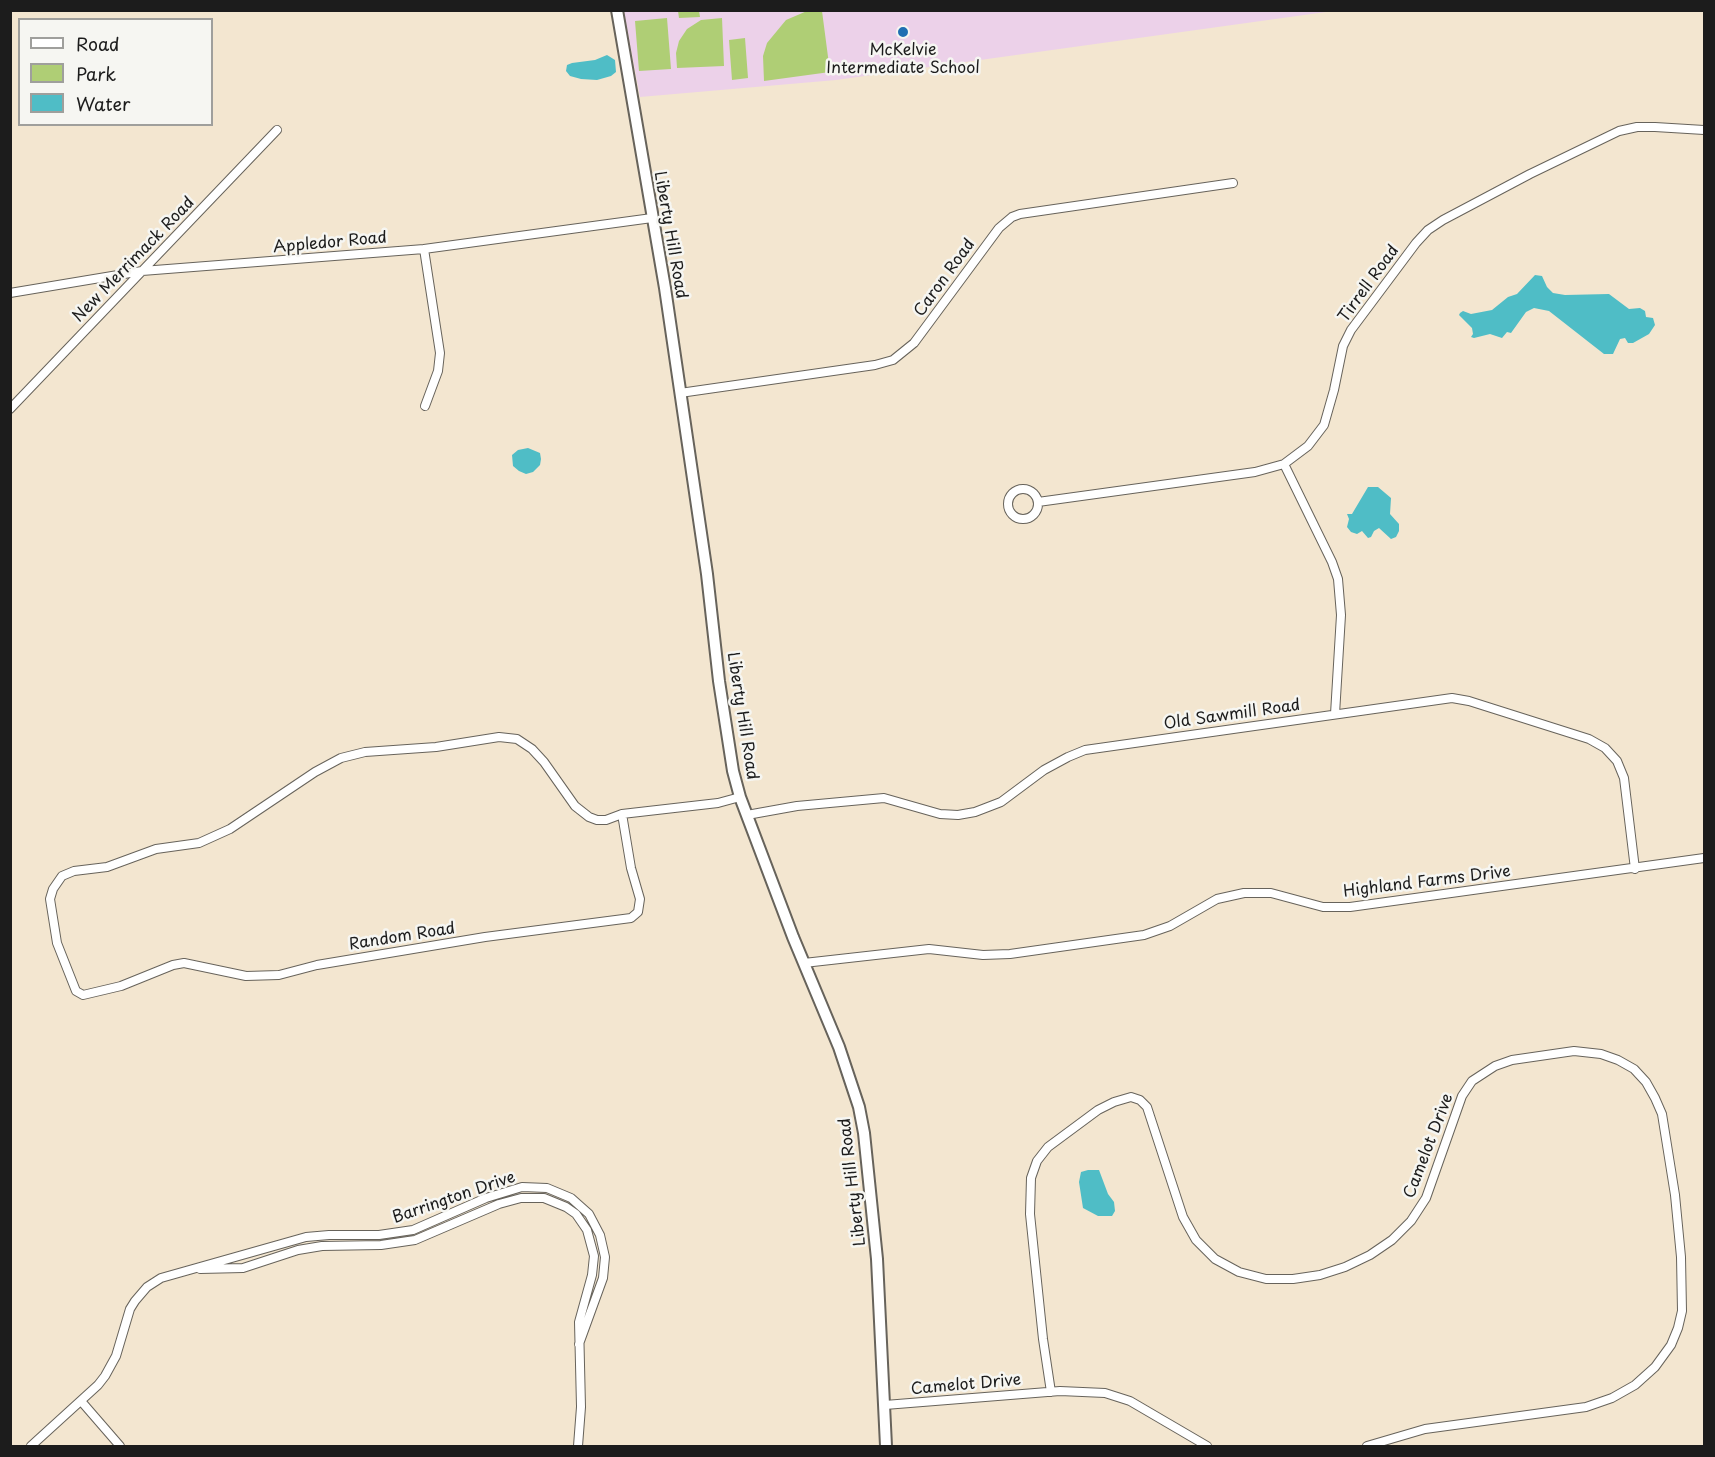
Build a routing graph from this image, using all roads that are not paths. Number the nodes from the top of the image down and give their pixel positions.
1 (617, 10) edge
2 (1704, 129) edge
3 (277, 130) dead end
4 (1233, 183) dead end
5 (652, 218) junction
6 (424, 249) junction
7 (142, 271) junction
8 (10, 293) edge
9 (680, 393) junction
10 (425, 406) dead end
11 (10, 409) edge
12 (1284, 464) junction
13 (1038, 502) junction
14 (1335, 714) junction
15 (740, 797) junction
16 (622, 814) junction
17 (747, 815) junction
18 (1704, 858) edge
19 (1635, 868) junction
20 (804, 963) junction
21 (578, 1203) junction
22 (576, 1214) junction
23 (428, 1224) junction
24 (433, 1234) junction
25 (294, 1240) junction
26 (298, 1250) junction
27 (187, 1270) junction
28 (579, 1344) junction
29 (1051, 1392) junction
30 (81, 1401) junction
31 (885, 1404) junction
32 (31, 1446) edge
33 (120, 1446) edge
34 (578, 1446) edge
35 (886, 1446) edge
36 (1207, 1446) edge
37 (1367, 1446) edge

1 - 5 street, Liberty Hill Road
2 - 12 street, Tirrell Road
3 - 7 street, New Merrimack Road
4 - 9 street, Caron Road
5 - 6 street, Appledor Road
5 - 9 street, Liberty Hill Road
6 - 7 street, Appledor Road
6 - 10 street
7 - 8 street, Appledor Road
7 - 11 street, New Merrimack Road
9 - 15 street, Liberty Hill Road
12 - 13 street, Tirrell Road
12 - 14 street
13 - 13 street
14 - 17 street, Old Sawmill Road
14 - 19 street, Old Sawmill Road
15 - 16 street
15 - 17 street, Liberty Hill Road
16 - 16 street, Random Road
17 - 20 street, Liberty Hill Road
18 - 19 street, Highland Farms Drive
19 - 20 street, Highland Farms Drive
20 - 31 street, Liberty Hill Road
21 - 22 street
21 - 23 street, Barrington Drive
21 - 28 street, Barrington Drive
22 - 24 street, Barrington Drive
22 - 28 street, Barrington Drive
23 - 24 street
23 - 25 street, Barrington Drive
24 - 26 street, Barrington Drive
25 - 26 street
25 - 27 street, Barrington Drive
26 - 27 street, Barrington Drive
27 - 30 street, Barrington Drive
28 - 34 street, Barrington Drive
29 - 31 street, Camelot Drive
29 - 36 street, Camelot Drive
29 - 37 street, Camelot Drive
30 - 32 street, Barrington Drive
30 - 33 street
31 - 35 street, Liberty Hill Road

